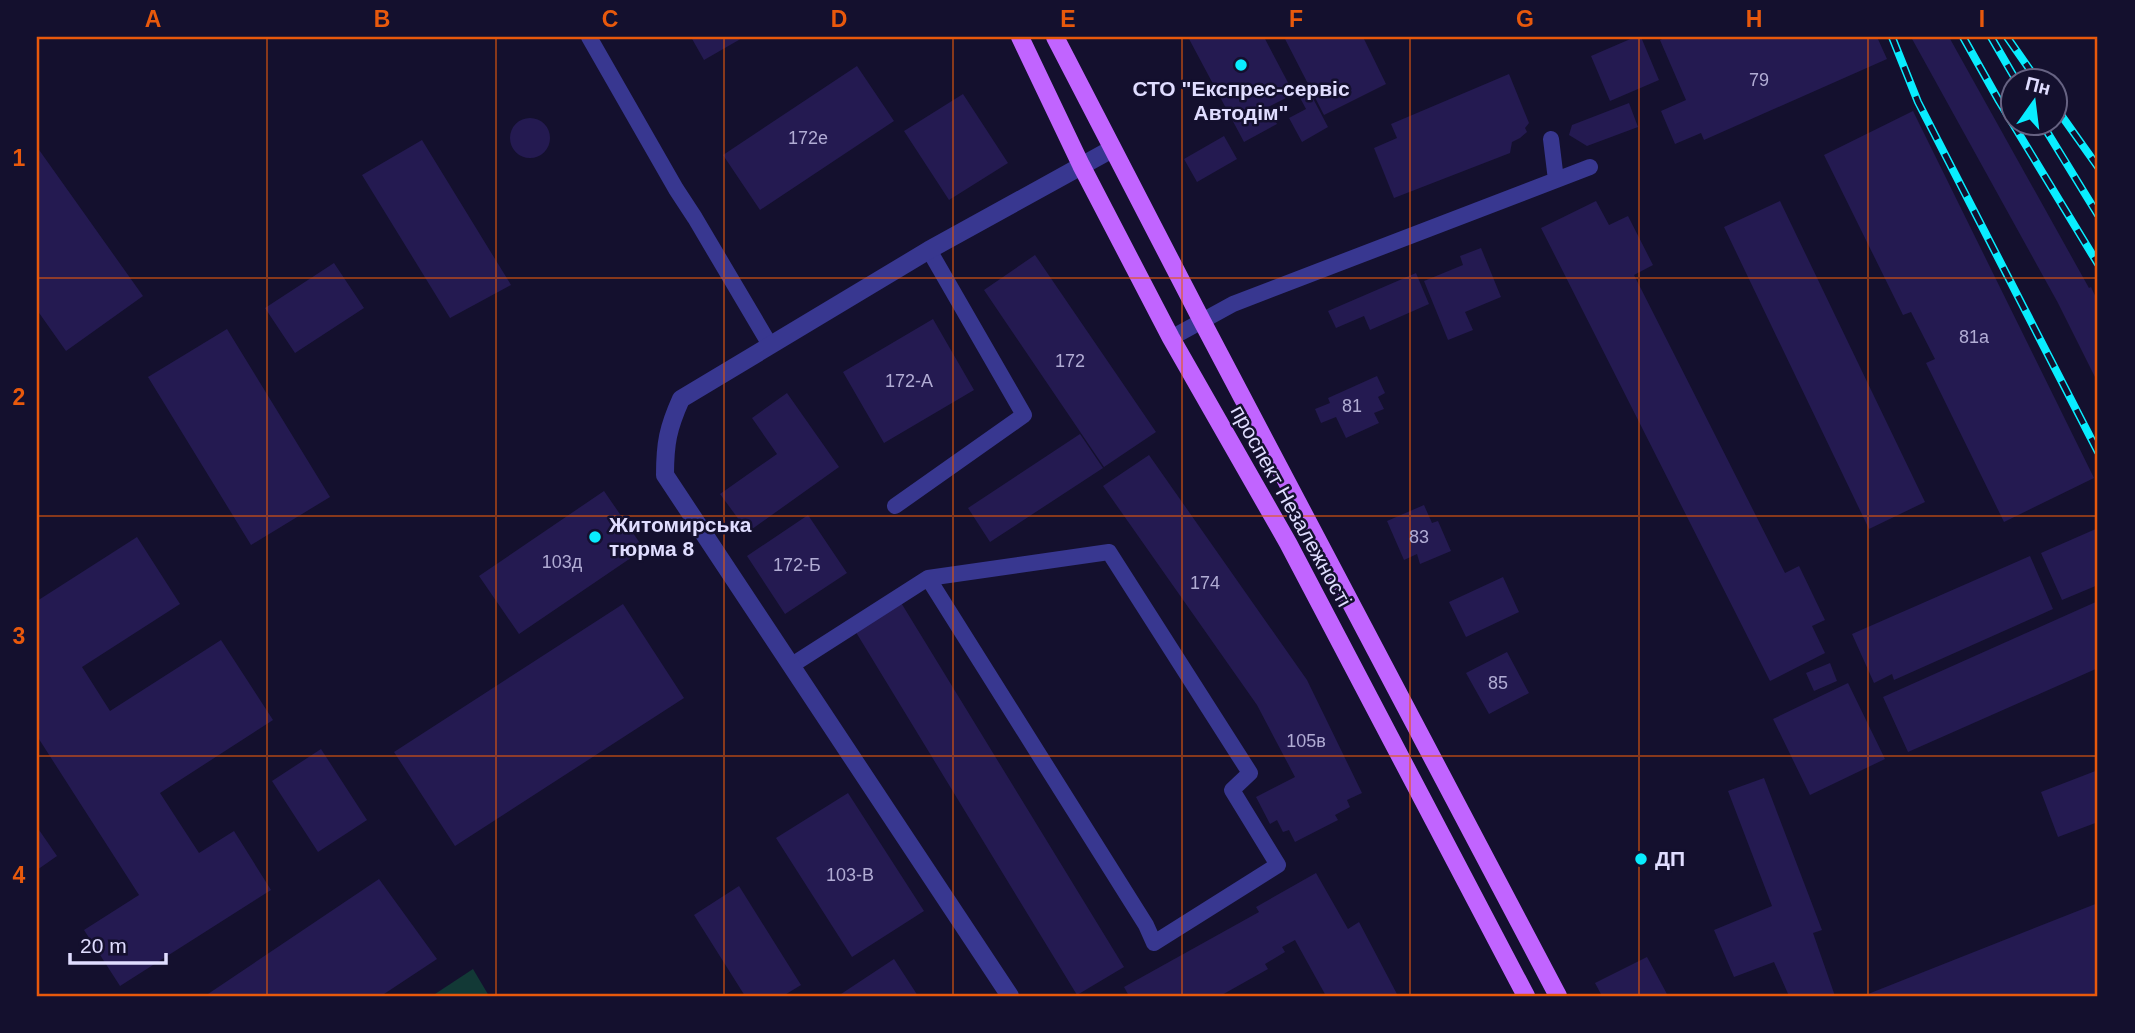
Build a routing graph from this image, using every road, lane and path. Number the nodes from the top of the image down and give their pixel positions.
1 (589, 37) edge
2 (1020, 37) edge
3 (1055, 37) edge
4 (1551, 139) dead end
5 (1112, 149) junction
6 (1081, 165) junction
7 (1590, 167) dead end
8 (1556, 180) junction
9 (929, 250) junction
10 (1202, 321) junction
11 (1171, 338) junction
12 (771, 345) junction
13 (895, 506) dead end
14 (928, 578) junction
15 (792, 665) junction
16 (1010, 996) edge
17 (1526, 996) edge
18 (1558, 996) edge

1 - 12 lane
2 - 6 main road, проспект Незалежності
3 - 5 main road, проспект Незалежності
4 - 8 lane
5 - 6 street
5 - 10 main road, проспект Незалежності
6 - 9 street
6 - 11 main road, проспект Незалежності
7 - 8 lane
8 - 10 lane
9 - 12 street
9 - 13 lane
10 - 11 lane
10 - 18 main road, проспект Незалежності
11 - 17 main road, проспект Незалежності
12 - 15 street
14 - 14 lane
14 - 15 lane
15 - 16 street

